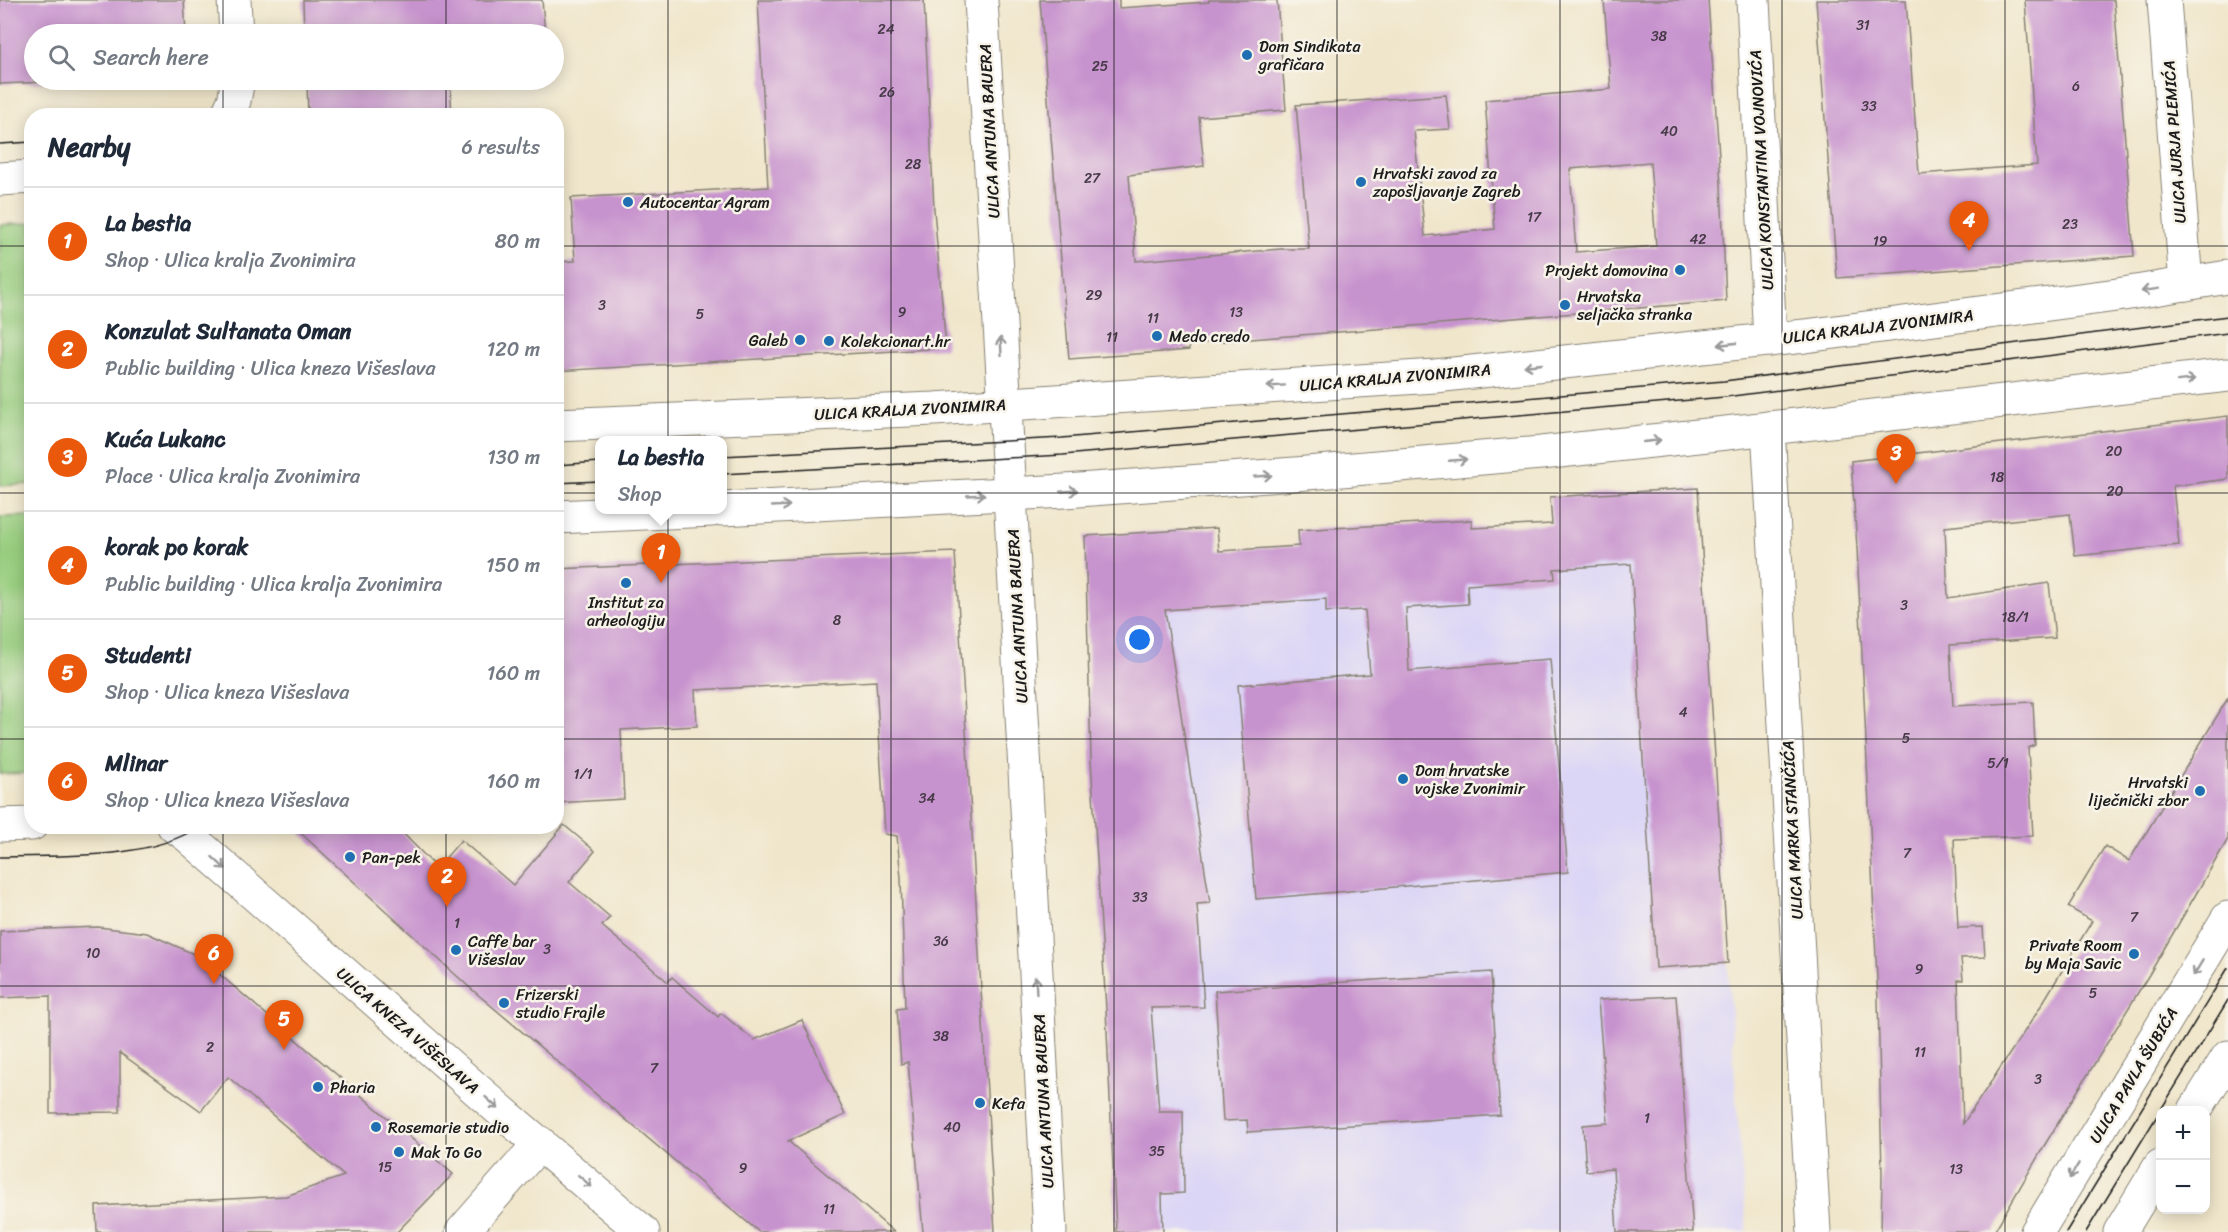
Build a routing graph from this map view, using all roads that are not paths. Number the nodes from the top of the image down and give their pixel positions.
1 (234, 0) edge
2 (981, 0) edge
3 (1754, 0) edge
4 (2164, 0) edge
5 (235, 24) edge
6 (236, 90) edge
7 (231, 108) edge
8 (24, 178) edge
9 (0, 179) edge
10 (2228, 277) edge
11 (2186, 284) junction
12 (1770, 340) junction
13 (2228, 375) edge
14 (1004, 405) junction
15 (564, 425) edge
16 (1768, 428) junction
17 (1011, 494) junction
18 (727, 509) edge
19 (623, 514) edge
20 (564, 517) edge
21 (24, 824) edge
22 (0, 825) edge
23 (186, 834) edge
24 (2228, 918) edge
25 (2228, 1057) edge
26 (2197, 1106) edge
27 (540, 1143) junction
28 (2156, 1173) edge
29 (462, 1232) edge
30 (643, 1232) edge
31 (1050, 1232) edge
32 (1814, 1232) edge
33 (2037, 1232) edge
34 (2120, 1232) edge

1 - 5 main road
14 -> 2 main road, ULICA ANTUNA BAUERA
3 - 12 main road, ULICA KONSTANTINA VOJNOVIĆA
4 - 11 main road, ULICA JURJA PLEMIĆA
6 - 7 main road
8 - 9 main road
10 - 11 main road, ULICA KRALJA ZVONIMIRA
11 -> 12 main road, ULICA KRALJA ZVONIMIRA
12 -> 14 main road, ULICA KRALJA ZVONIMIRA
16 -> 13 main road
14 - 15 main road, ULICA KRALJA ZVONIMIRA
14 - 17 main road, ULICA ANTUNA BAUERA
17 -> 16 main road
16 - 32 main road, ULICA MARKA STANČIĆA
18 -> 17 main road
31 -> 17 main road, ULICA ANTUNA BAUERA
19 - 20 main road
21 - 22 main road
23 -> 27 main road, ULICA KNEZA VIŠESLAVA
24 -> 33 main road, ULICA PAVLA ŠUBIĆA
25 - 26 main road
27 - 29 main road
27 -> 30 main road, ULICA KNEZA VIŠESLAVA
28 - 34 main road

